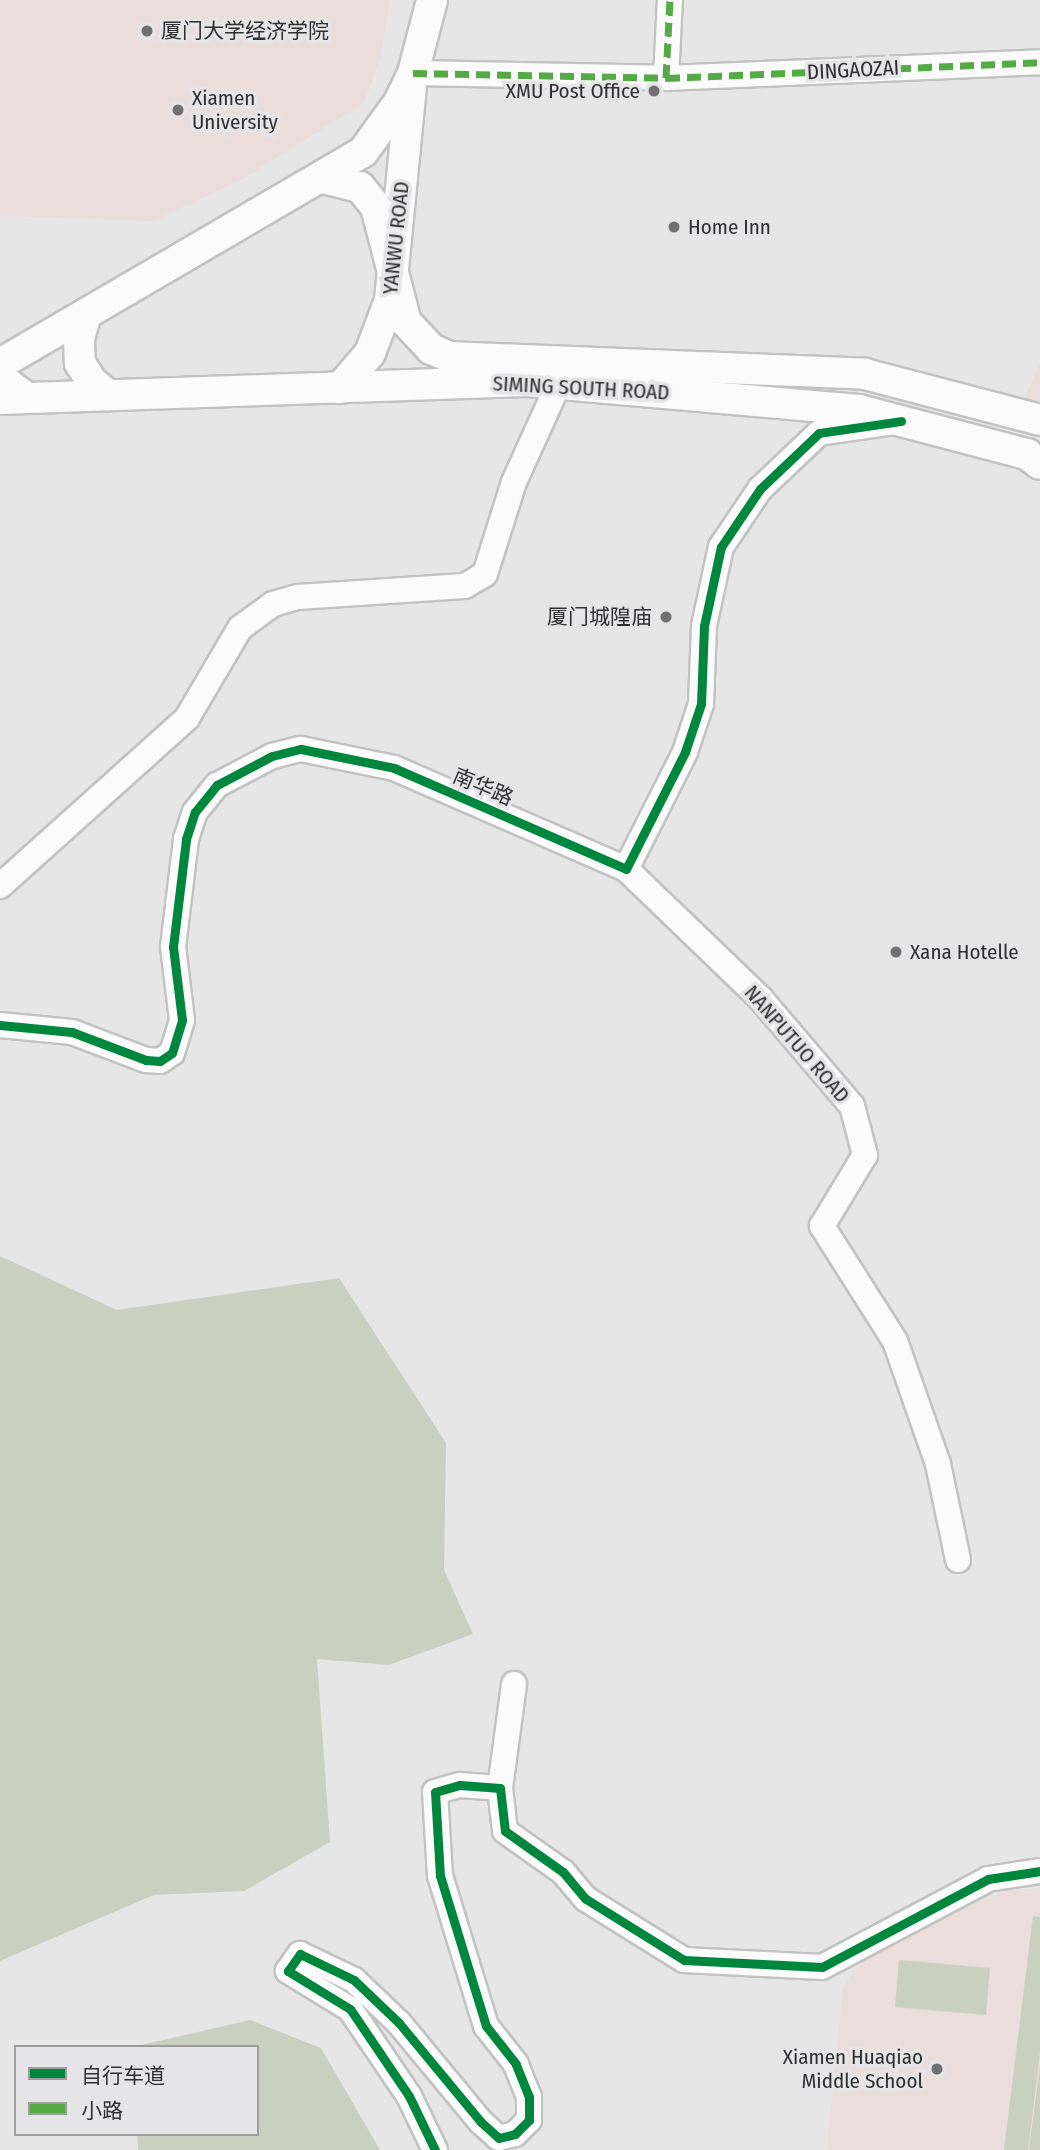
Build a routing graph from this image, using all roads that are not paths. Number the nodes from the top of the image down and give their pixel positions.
1 (420, 0) edge
2 (432, 0) edge
3 (670, 0) edge
4 (1040, 62) edge
5 (413, 73) junction
6 (666, 79) junction
7 (323, 178) junction
8 (394, 268) junction
9 (86, 314) junction
10 (0, 364) edge
11 (0, 374) edge
12 (559, 383) junction
13 (340, 388) junction
14 (108, 395) junction
15 (14, 397) edge
16 (1040, 420) edge
17 (901, 421) junction
18 (1040, 464) edge
19 (625, 869) junction
20 (0, 886) edge
21 (0, 1025) edge
22 (958, 1560) dead end
23 (514, 1684) dead end
24 (500, 1788) junction
25 (1040, 1871) edge
26 (435, 2150) edge

1 - 5 main road, YANWU ROAD
2 - 5 main road, YANWU ROAD
3 - 6 street
4 - 6 street, DINGAOZAI
5 - 6 street, DINGAOZAI
5 - 7 main road
5 - 8 main road, YANWU ROAD
7 - 8 main road
7 - 9 main road
8 - 13 main road, YANWU ROAD
8 - 16 main road, SIMING SOUTH ROAD
9 - 10 main road
9 - 14 main road
11 - 15 street
12 - 13 main road, SIMING SOUTH ROAD
12 - 17 main road, SIMING SOUTH ROAD
12 - 20 street
13 - 14 main road, SIMING SOUTH ROAD
14 - 15 main road, SIMING SOUTH ROAD
17 - 18 main road, SIMING SOUTH ROAD
17 - 19 street
19 - 21 street, 南华路
19 - 22 street, NANPUTUO ROAD
23 - 24 street
24 - 25 street
24 - 26 street

